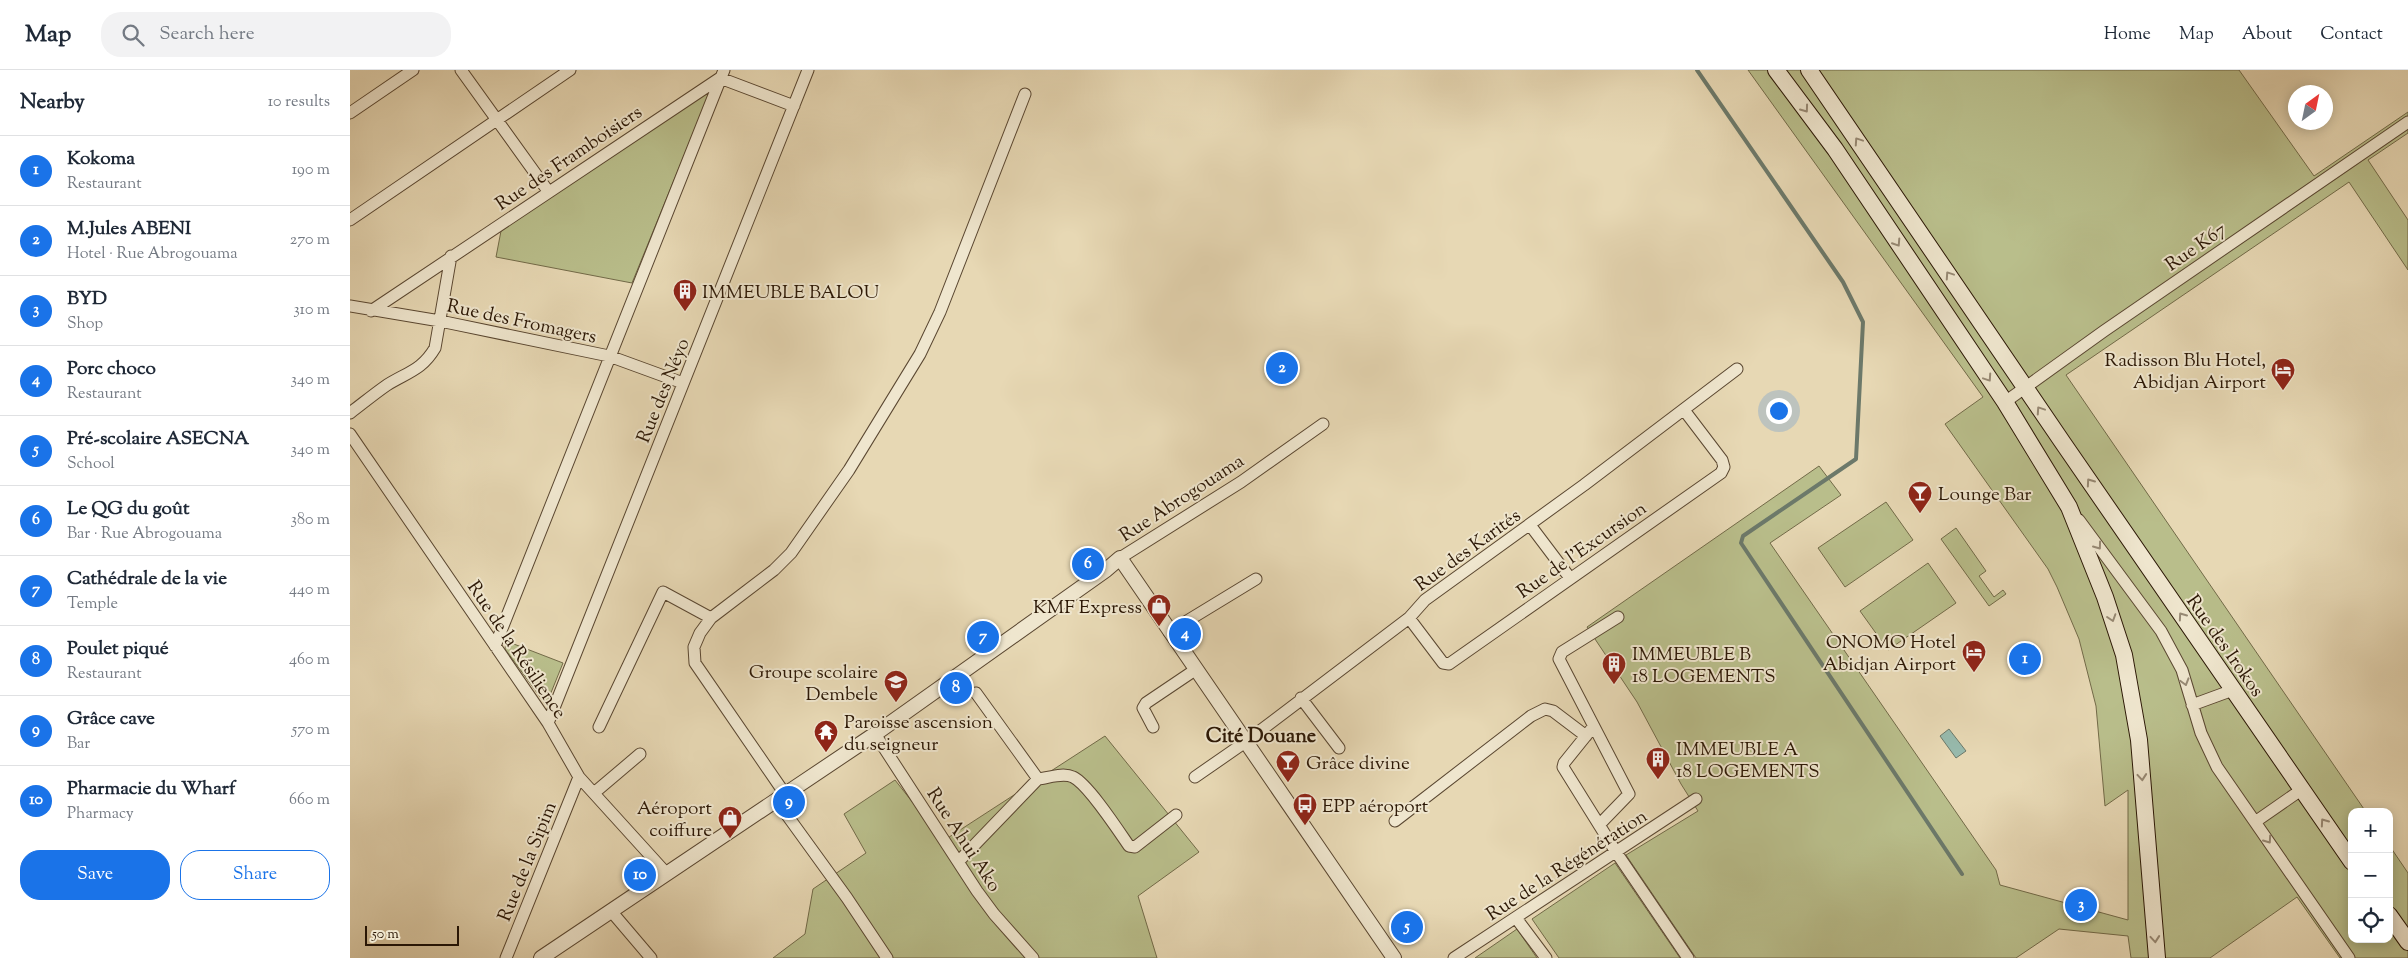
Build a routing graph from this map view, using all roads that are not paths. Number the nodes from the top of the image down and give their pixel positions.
1 (412, 70) edge
2 (461, 70) edge
3 (570, 70) edge
4 (808, 70) edge
5 (1776, 70) edge
6 (1809, 70) edge
7 (722, 74) edge
8 (1025, 94) dead end
9 (794, 106) junction
10 (350, 113) edge
11 (496, 120) junction
12 (2408, 122) edge
13 (548, 191) junction
14 (350, 220) edge
15 (451, 256) junction
16 (350, 306) edge
17 (371, 311) junction
18 (440, 321) junction
19 (609, 356) junction
20 (1737, 369) dead end
21 (683, 383) junction
22 (2025, 388) junction
23 (2005, 402) junction
24 (1684, 410) junction
25 (350, 413) edge
26 (1323, 424) dead end
27 (350, 434) edge
28 (2068, 450) junction
29 (2044, 464) junction
30 (2070, 507) junction
31 (1530, 525) junction
32 (1120, 558) junction
33 (1570, 578) junction
34 (1256, 579) dead end
35 (1618, 617) dead end
36 (711, 618) junction
37 (1409, 618) junction
38 (1169, 632) junction
39 (495, 646) junction
40 (1195, 670) junction
41 (2233, 690) junction
42 (976, 693) dead end
43 (1301, 698) junction
44 (2192, 705) junction
45 (548, 723) junction
46 (599, 727) dead end
47 (1153, 727) dead end
48 (1593, 727) junction
49 (875, 734) junction
50 (1586, 736) junction
51 (1244, 743) junction
52 (1339, 748) dead end
53 (640, 754) dead end
54 (579, 777) junction
55 (1195, 777) dead end
56 (1038, 779) junction
57 (2301, 790) junction
58 (594, 793) junction
59 (781, 797) junction
60 (1696, 799) dead end
61 (1176, 815) dead end
62 (1395, 821) dead end
63 (2255, 822) junction
64 (1599, 825) junction
65 (1616, 852) junction
66 (2348, 856) edge
67 (959, 861) junction
68 (667, 874) junction
69 (611, 911) junction
70 (1516, 918) junction
71 (2393, 921) edge
72 (2408, 942) edge
73 (506, 958) edge
74 (541, 958) edge
75 (650, 958) edge
76 (887, 958) edge
77 (1033, 958) edge
78 (1394, 958) edge
79 (1454, 958) edge
80 (1546, 958) edge
81 (1688, 958) edge
82 (2156, 958) edge
83 (2349, 958) edge

1 - 10 street
2 - 11 street
3 - 11 street
4 - 9 street, Rue des Néyo
5 -> 23 main road
22 -> 6 main road, Rue des Irokos
7 - 9 street
7 - 13 street, Rue des Framboisiers
7 - 19 street
8 - 36 street
9 - 21 street, Rue des Néyo
11 - 13 street
11 - 14 street
12 - 22 street, Rue K67
13 - 15 street, Rue des Framboisiers
15 - 17 street, Rue des Framboisiers
15 - 18 street
16 - 17 street, Rue des Fromagers
17 - 18 street, Rue des Fromagers
18 - 19 street, Rue des Fromagers
18 - 25 street
19 - 21 street, Rue des Fromagers
19 - 39 street
20 - 24 street, Rue des Karités
21 - 45 street, Rue des Néyo
22 - 23 street, Rue K67
28 -> 22 main road, Rue des Irokos
23 - 29 main road
24 - 31 street, Rue des Karités
24 - 33 street, Rue de l'Excursion
26 - 32 street, Rue Abrogouama
27 - 39 street, Rue de la Résilience
28 - 29 main road
41 -> 28 main road, Rue des Irokos
29 - 30 main road
30 -> 44 street
30 -> 82 main road
31 - 33 street
31 - 37 street, Rue des Karités
32 - 38 street
32 - 49 street, Rue Abrogouama
33 - 37 street, Rue de l'Excursion
34 - 38 street
35 - 48 street
36 - 46 street
36 - 59 street
37 - 43 street, Rue des Karités
38 - 40 street
39 - 45 street, Rue de la Résilience
40 - 47 street
40 - 51 street
41 - 44 street
41 - 57 main road, Rue des Irokos
42 - 56 street
43 - 51 street, Rue des Karités
43 - 52 street
44 - 63 street
45 - 54 street, Rue de la Résilience
48 - 50 street
48 - 64 street
49 - 59 street, Rue Abrogouama
49 - 67 street, Rue Ahui Ako
50 - 62 street
50 - 64 street
51 - 55 street, Rue des Karités
51 - 78 street
53 - 58 street
54 - 58 street, Rue de la Résilience
54 - 73 street, Rue de la Sipim
56 - 61 street
56 - 67 street
57 - 63 street
66 -> 57 main road, Rue des Irokos
58 - 68 street, Rue de la Résilience
59 - 68 street, Rue Abrogouama
59 - 76 street
60 - 65 street, Rue de la Régénération
63 -> 83 street
64 - 65 street
65 - 70 street, Rue de la Régénération
65 - 81 street
67 - 77 street, Rue Ahui Ako
68 - 69 street, Rue Abrogouama
69 - 74 street, Rue Abrogouama
69 - 75 street
70 - 79 street, Rue de la Régénération
70 - 80 street
71 - 72 main road

